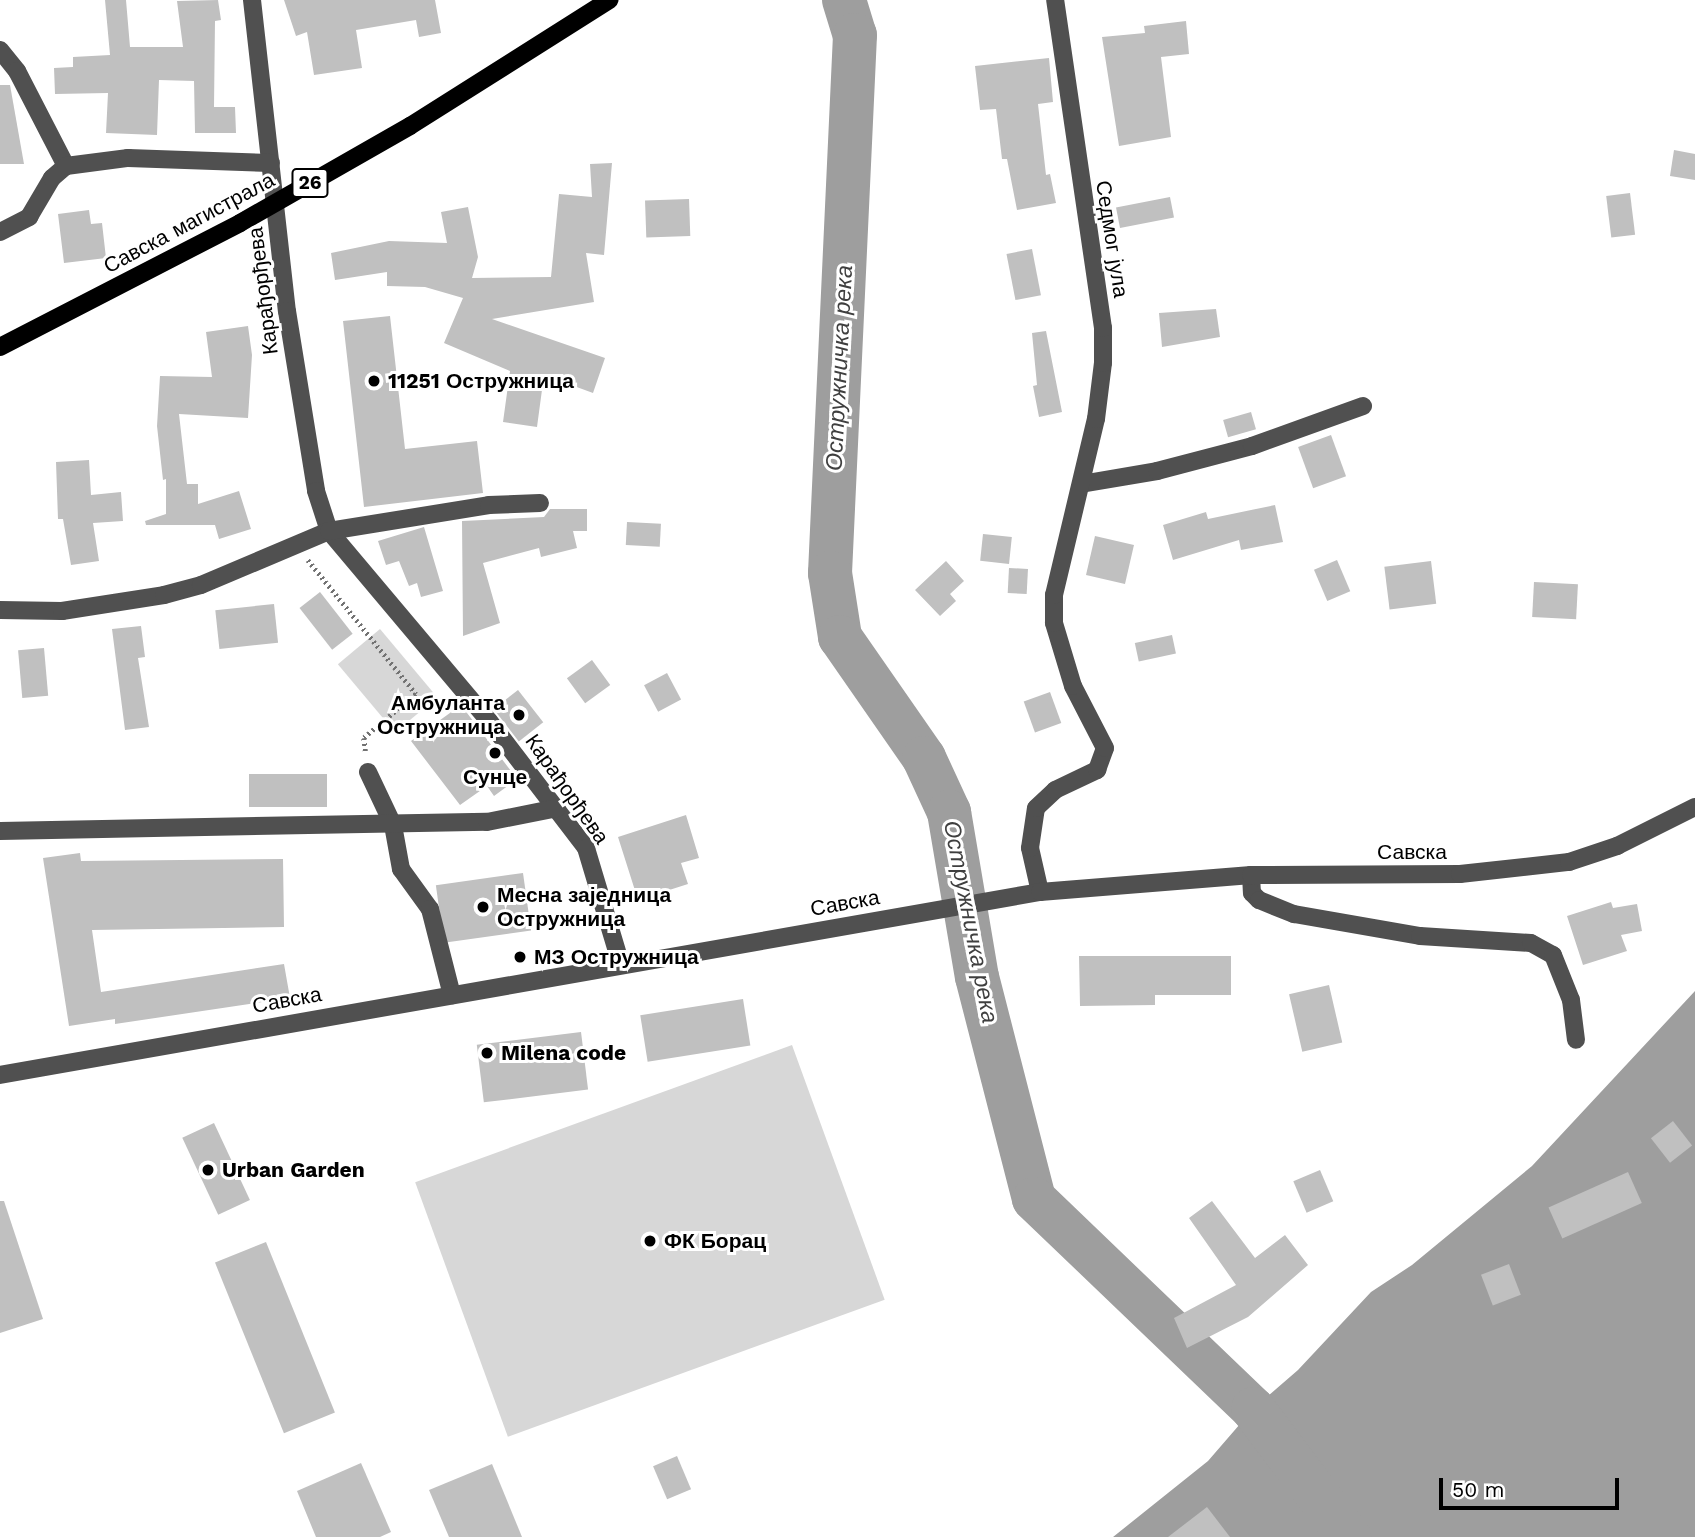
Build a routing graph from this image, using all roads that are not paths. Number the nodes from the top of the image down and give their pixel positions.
1 (252, 0) edge
2 (609, 0) edge
3 (1055, 0) edge
4 (0, 50) edge
5 (271, 163) junction
6 (66, 166) junction
7 (0, 232) edge
8 (0, 346) edge
9 (1363, 407) dead end
10 (1081, 484) junction
11 (540, 503) dead end
12 (330, 531) junction
13 (0, 610) edge
14 (368, 772) road end
15 (1695, 807) edge
16 (557, 808) junction
17 (393, 825) junction
18 (0, 831) edge
19 (1251, 875) junction
20 (1040, 892) junction
21 (621, 964) junction
22 (452, 995) junction
23 (1576, 1041) dead end
24 (0, 1075) edge

1 - 5 street, Карађорђева
2 - 8 main road, Савска магистрала / 26
3 - 10 street, Седмог јула
4 - 6 street
5 - 6 street
5 - 12 street, Карађорђева
6 - 7 street
9 - 10 street
10 - 20 street, Седмог јула
11 - 12 street
12 - 13 street
12 - 16 street, Карађорђева
14 - 17 street
15 - 19 street, Савска
16 - 17 street
16 - 21 street, Карађорђева
17 - 18 street
17 - 22 street
19 - 20 street, Савска
19 - 23 street
20 - 21 street, Савска
21 - 22 street, Савска
22 - 24 street, Савска

